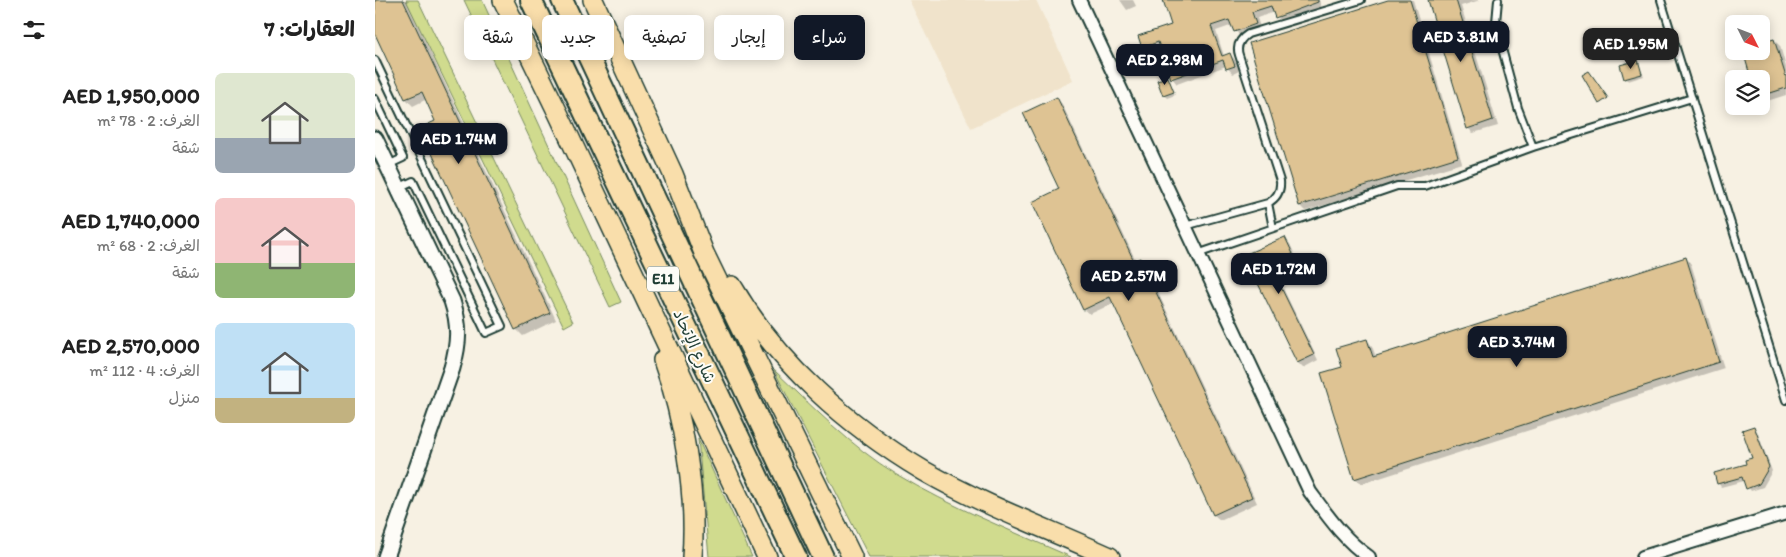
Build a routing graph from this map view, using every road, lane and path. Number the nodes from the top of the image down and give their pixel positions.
1 (503, 0) edge
2 (531, 0) edge
3 (562, 0) edge
4 (593, 0) edge
5 (1079, 0) edge
6 (1361, 0) edge
7 (1498, 0) edge
8 (1661, 0) edge
9 (375, 60) edge
10 (1691, 98) junction
11 (375, 99) edge
12 (375, 139) edge
13 (1533, 147) junction
14 (388, 166) junction
15 (673, 174) junction
16 (398, 188) junction
17 (1268, 203) junction
18 (1185, 226) junction
19 (1273, 228) junction
20 (620, 247) junction
21 (1197, 254) junction
22 (1786, 400) edge
23 (1786, 513) edge
24 (386, 557) edge
25 (692, 557) edge
26 (767, 557) edge
27 (796, 557) edge
28 (823, 557) edge
29 (852, 557) edge
30 (1110, 557) edge
31 (1369, 557) edge
32 (1643, 557) edge

1 - 20 main road
2 - 27 highway, شارع الإتحاد / E11
3 - 28 highway, شارع الإتحاد / E11
4 - 15 main road
5 - 18 street
6 - 17 lane
7 - 13 lane
8 - 10 lane
9 - 16 lane
10 - 13 lane
10 - 22 lane
11 - 14 lane
12 - 14 street
13 - 19 lane
14 - 16 street
15 - 29 main road
15 - 30 main road
16 - 24 street
17 - 18 lane
17 - 19 lane
18 - 21 street
19 - 21 lane
20 - 25 main road
20 - 26 main road
21 - 31 street
23 - 32 street

